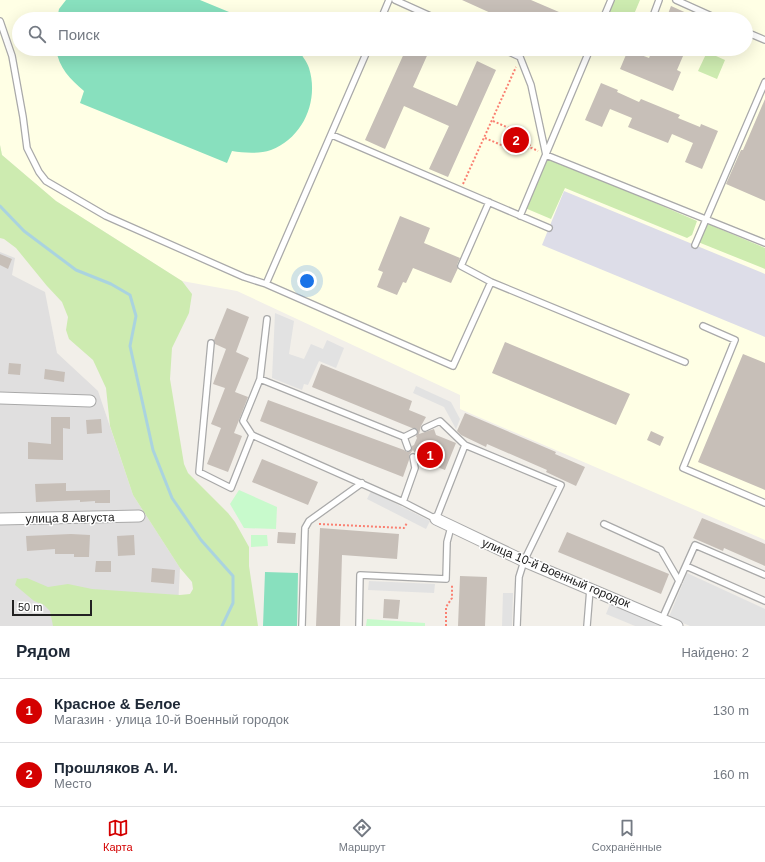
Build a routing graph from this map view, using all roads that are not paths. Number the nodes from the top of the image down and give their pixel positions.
1 (388, 0) edge
2 (395, 0) edge
3 (611, 0) edge
4 (659, 0) edge
5 (676, 0) edge
6 (383, 12) edge
7 (422, 12) edge
8 (606, 12) edge
9 (655, 12) edge
10 (703, 12) edge
11 (0, 21) edge
12 (753, 35) edge
13 (765, 40) edge
14 (365, 56) edge
15 (518, 56) edge
16 (587, 56) edge
17 (765, 82) edge
18 (332, 135) junction
19 (546, 155) junction
20 (489, 202) junction
21 (520, 216) junction
22 (706, 218) junction
23 (548, 228) dead end
24 (765, 243) edge
25 (695, 245) dead end
26 (491, 282) junction
27 (266, 284) junction
28 (267, 320) dead end
29 (703, 326) dead end
30 (210, 342) dead end
31 (685, 362) dead end
32 (260, 379) junction
33 (0, 398) edge
34 (90, 401) dead end
35 (425, 428) dead end
36 (414, 432) dead end
37 (252, 435) junction
38 (404, 437) junction
39 (465, 445) junction
40 (408, 448) dead end
41 (413, 458) dead end
42 (362, 483) junction
43 (403, 502) junction
44 (765, 503) edge
45 (139, 516) dead end
46 (0, 519) edge
47 (436, 519) junction
48 (604, 524) dead end
49 (451, 527) junction
50 (524, 561) junction
51 (686, 566) junction
52 (765, 575) edge
53 (679, 581) junction
54 (590, 589) junction
55 (765, 601) edge
56 (662, 619) junction
57 (302, 626) edge
58 (359, 626) edge
59 (517, 626) edge
60 (587, 626) edge
61 (677, 626) edge

1 - 6 lane
2 - 7 lane
3 - 8 lane
4 - 9 lane
5 - 10 lane
11 - 27 lane
12 - 13 lane
14 - 18 lane
15 - 19 lane
16 - 19 lane
17 - 22 lane
18 - 20 lane
18 - 27 lane
19 - 21 lane
19 - 22 lane
20 - 21 lane
20 - 26 lane
21 - 23 lane
22 - 24 lane
22 - 25 lane
26 - 27 lane
26 - 31 lane
28 - 32 lane
29 - 44 lane
30 - 37 lane
32 - 37 lane
32 - 38 lane
33 - 34 street
35 - 39 lane
36 - 38 lane
37 - 42 lane
38 - 40 lane
39 - 47 lane
39 - 50 lane
41 - 43 lane
42 - 43 lane
42 - 57 lane
43 - 47 lane
45 - 46 street, улица 8 Августа
47 - 49 street, улица 10-й Военный городок
48 - 53 lane
49 - 50 street, улица 10-й Военный городок
49 - 58 lane
50 - 54 street, улица 10-й Военный городок
50 - 59 lane
51 - 52 lane
51 - 53 lane
51 - 55 lane
53 - 56 lane
54 - 56 street, улица 10-й Военный городок
54 - 60 lane
56 - 61 street, улица 10-й Военный городок

